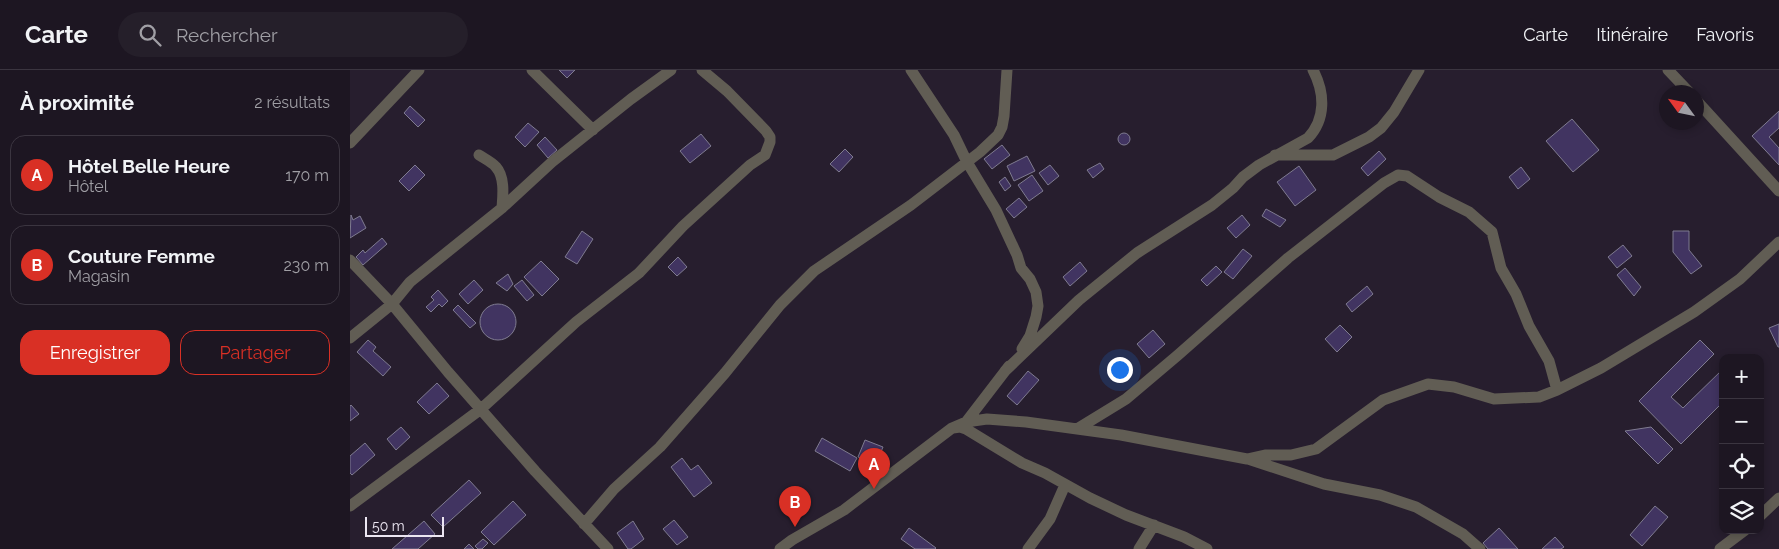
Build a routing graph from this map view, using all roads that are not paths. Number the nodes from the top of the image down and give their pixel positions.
1 (419, 70) edge
2 (532, 70) edge
3 (671, 70) edge
4 (702, 70) edge
5 (911, 70) edge
6 (1008, 70) edge
7 (1314, 70) edge
8 (1419, 70) edge
9 (1668, 70) edge
10 (1682, 85) edge
11 (1704, 109) edge
12 (593, 130) junction
13 (350, 144) edge
14 (479, 155) dead end
15 (1276, 155) junction
16 (967, 162) junction
17 (1779, 190) edge
18 (502, 208) junction
19 (1779, 242) edge
20 (350, 260) edge
21 (392, 304) junction
22 (350, 338) edge
23 (1005, 371) junction
24 (1557, 390) junction
25 (481, 409) junction
26 (966, 422) junction
27 (952, 428) junction
28 (1076, 429) junction
29 (1247, 459) junction
30 (1065, 485) junction
31 (1779, 498) edge
32 (350, 506) edge
33 (1764, 512) edge
34 (584, 524) junction
35 (1154, 525) junction
36 (1740, 534) edge
37 (608, 549) edge
38 (780, 549) edge
39 (1028, 549) edge
40 (1139, 549) edge
41 (1207, 549) edge
42 (1480, 549) edge
43 (1720, 549) edge

1 - 13 street
2 - 12 street
3 - 12 street
4 - 25 street
5 - 16 street
6 - 16 street
7 - 15 street
8 - 15 street
9 - 10 street
11 - 17 street
12 - 18 street
14 - 18 street
15 - 23 street
16 - 23 street
16 - 34 street
18 - 21 street
19 - 24 street
20 - 21 street
21 - 22 street
21 - 25 street
23 - 26 street
24 - 28 street
24 - 29 street
25 - 32 street
25 - 34 street
26 - 27 street
26 - 28 street
27 - 30 street
27 - 38 street
28 - 29 street
29 - 42 street
30 - 35 street
30 - 39 street
31 - 33 street
34 - 37 street
35 - 40 street
35 - 41 street
36 - 43 street

